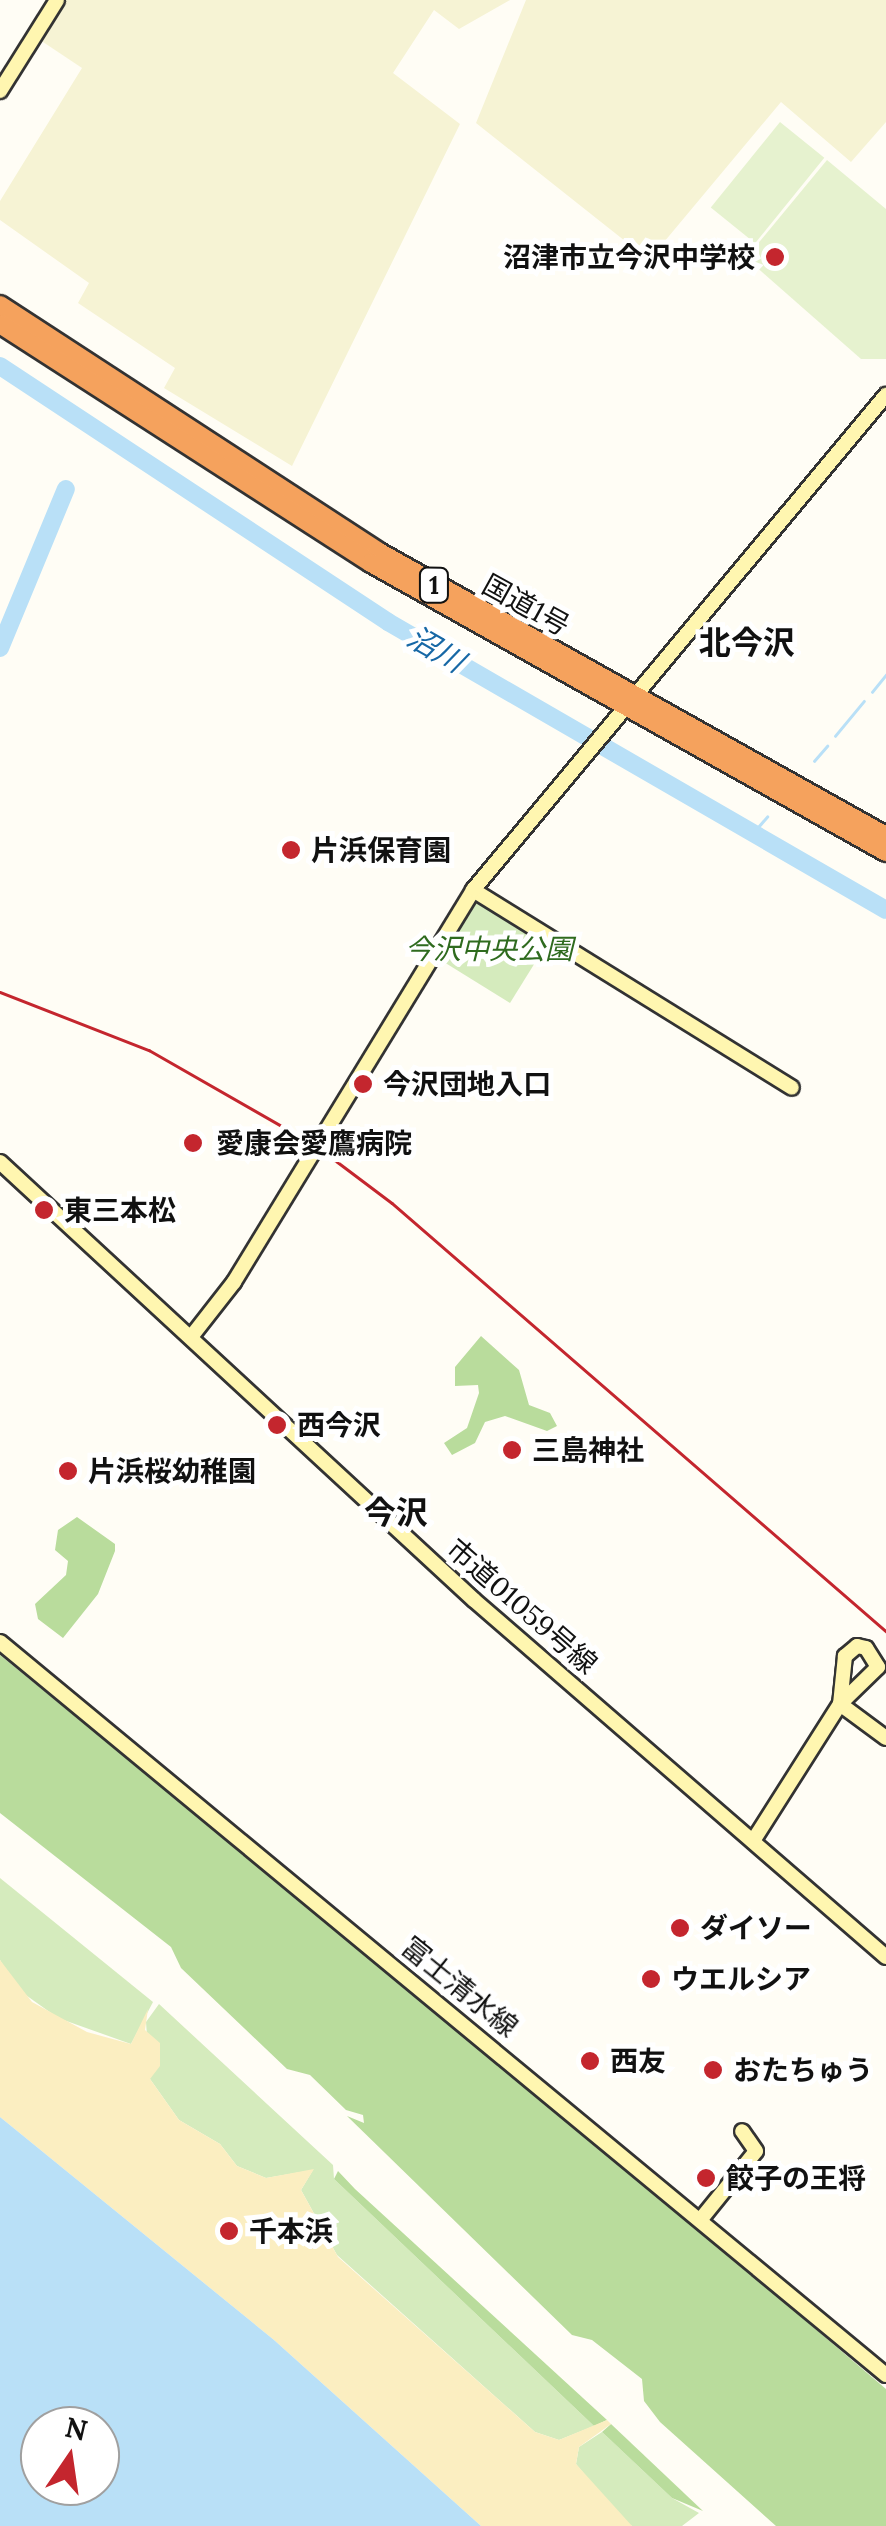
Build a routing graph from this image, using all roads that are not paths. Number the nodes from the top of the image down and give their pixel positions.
1 (58, 0) edge
2 (1, 85) edge
3 (0, 304) edge
4 (0, 324) edge
5 (886, 396) edge
6 (628, 702) junction
7 (886, 836) edge
8 (886, 852) edge
9 (473, 890) junction
10 (792, 1088) dead end
11 (0, 1162) edge
12 (191, 1338) junction
13 (0, 1642) edge
14 (886, 1738) edge
15 (753, 1841) junction
16 (886, 1957) edge
17 (742, 2131) dead end
18 (701, 2218) junction
19 (886, 2375) edge

1 - 2 street
3 - 6 highway, 国道1号 / 1
4 - 6 highway, 国道1号 / 1
5 - 6 street
6 - 7 highway, 国道1号 / 1
6 - 8 highway, 国道1号 / 1
6 - 9 street
9 - 10 street
9 - 12 street
11 - 12 street, 市道01059号線
12 - 15 street, 市道01059号線
13 - 18 street, 富士清水線
14 - 15 street
15 - 16 street, 市道01059号線
17 - 18 street
18 - 19 street, 富士清水線

